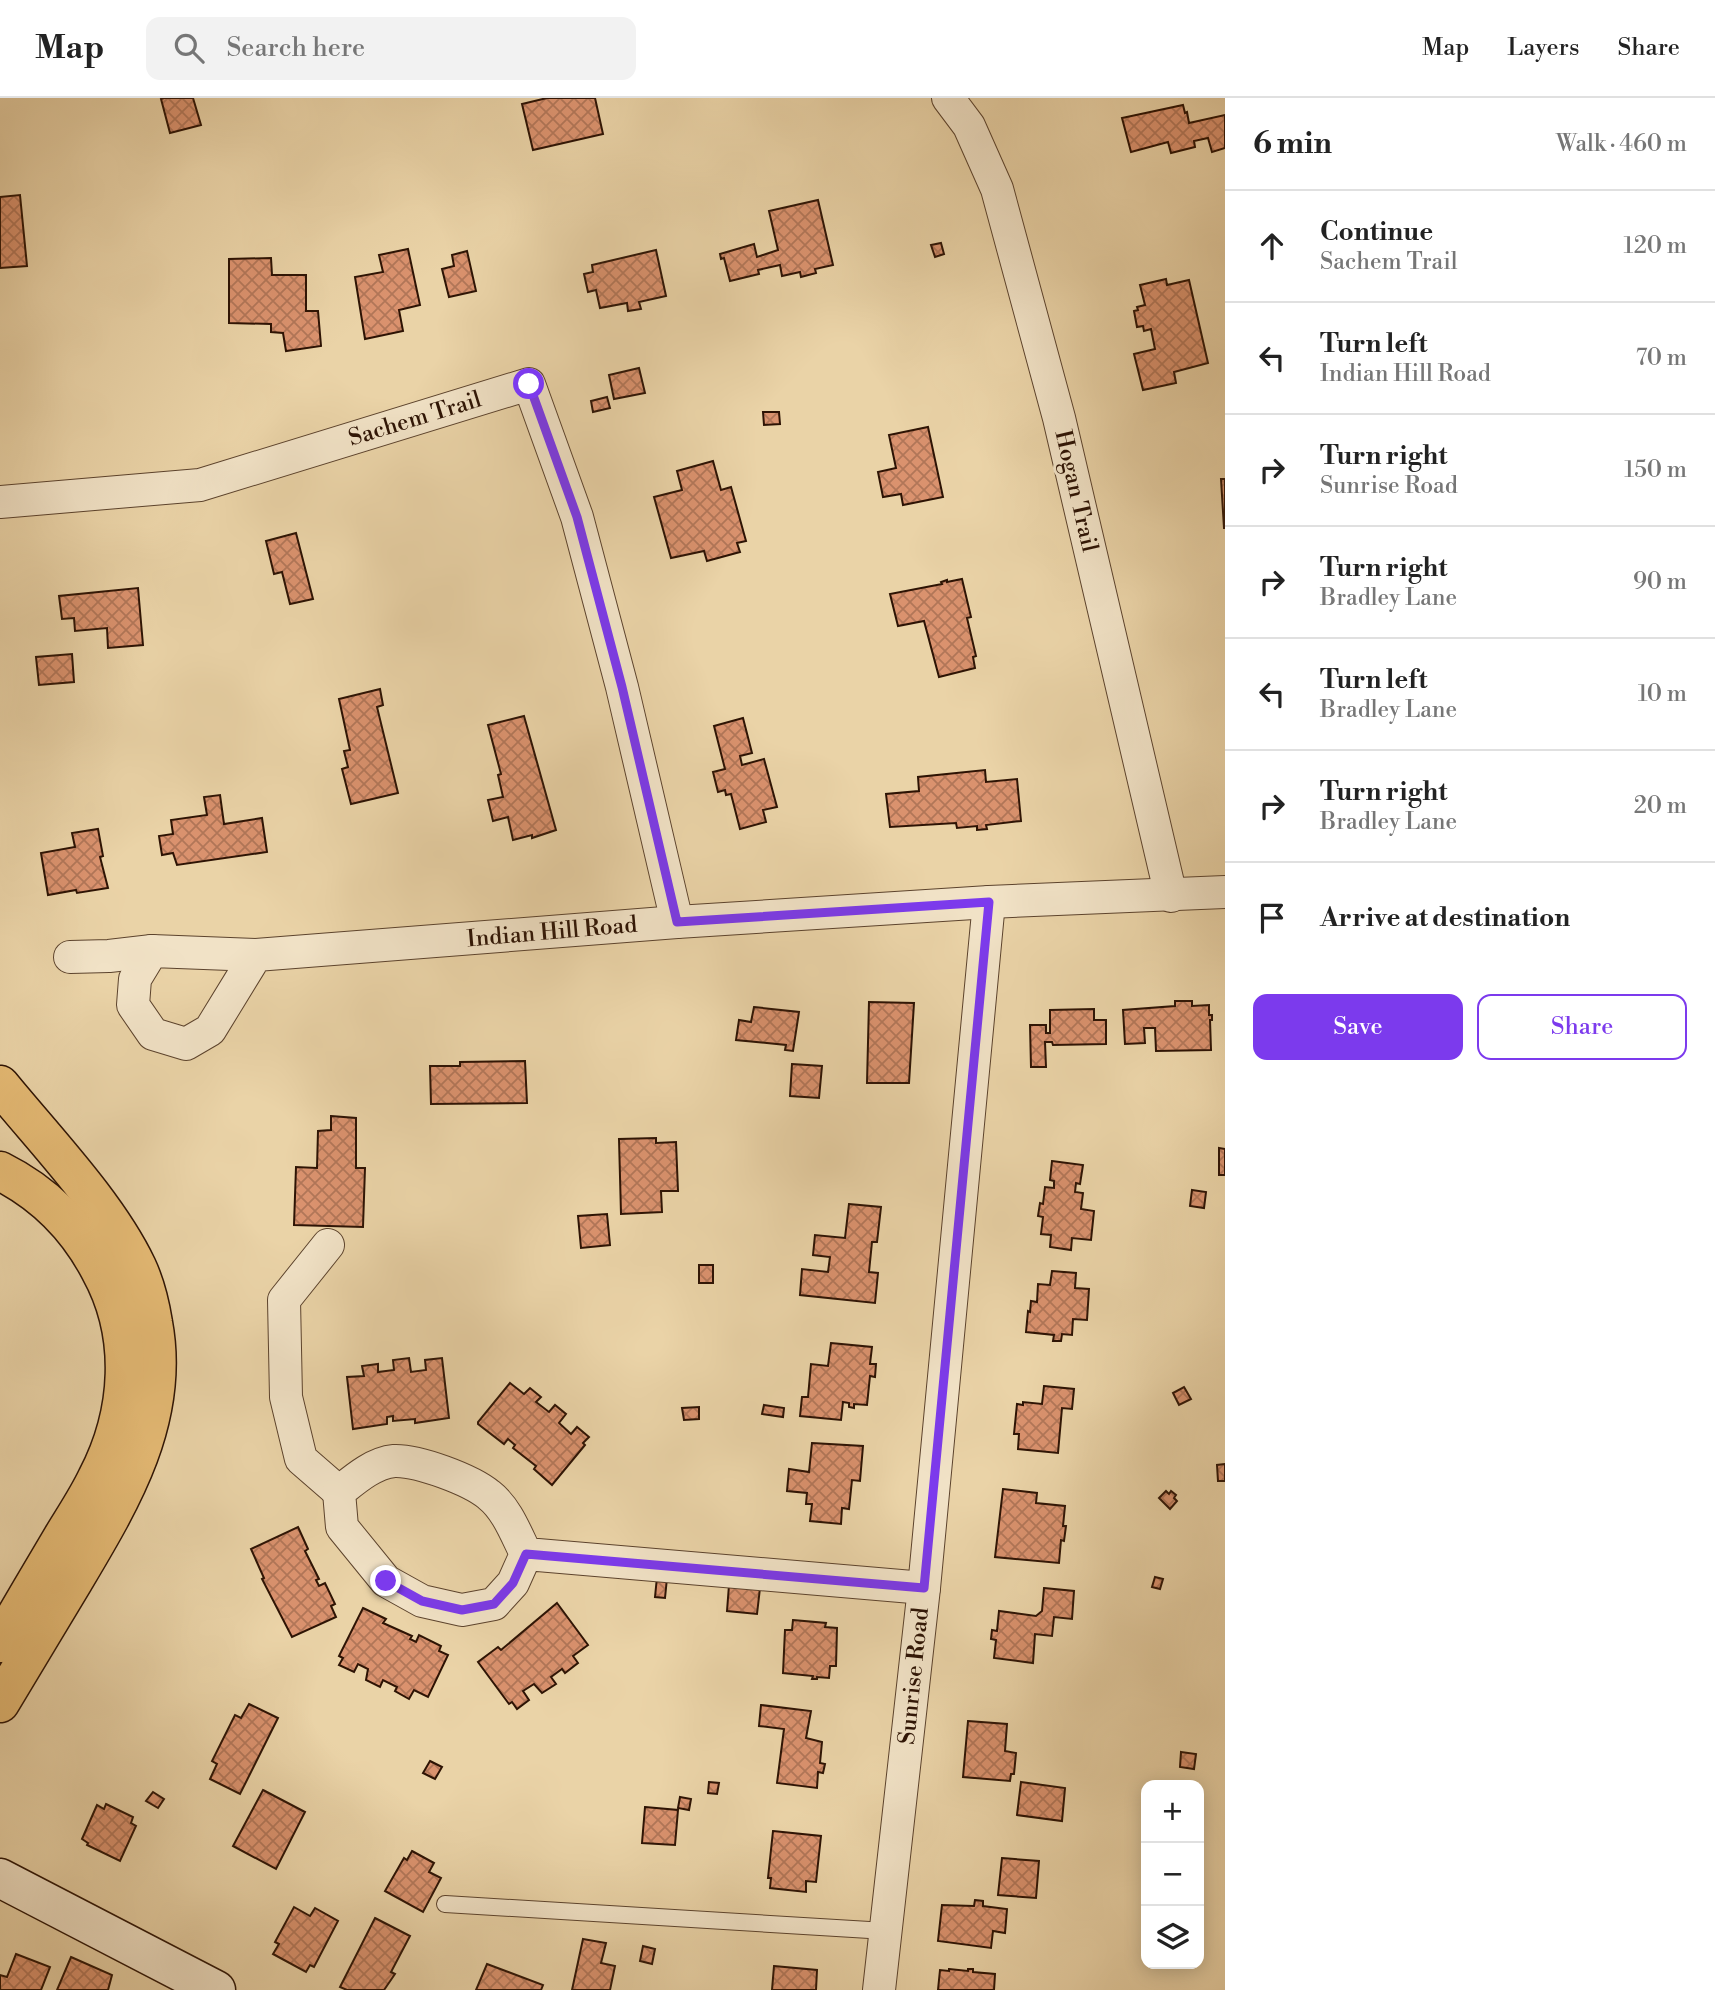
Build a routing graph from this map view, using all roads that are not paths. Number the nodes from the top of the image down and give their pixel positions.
1 (947, 98) edge
2 (0, 502) edge
3 (1225, 892) edge
4 (1171, 896) junction
5 (989, 902) junction
6 (677, 922) junction
7 (152, 951) junction
8 (256, 955) junction
9 (70, 957) dead end
10 (0, 1085) edge
11 (0, 1171) edge
12 (328, 1245) dead end
13 (339, 1492) junction
14 (526, 1554) junction
15 (924, 1588) junction
16 (0, 1643) edge
17 (0, 1703) edge
18 (0, 1878) edge
19 (445, 1904) dead end
20 (886, 1931) junction
21 (216, 1990) edge
22 (879, 1990) edge

1 - 4 street, Hogan Trail
2 - 6 street, Sachem Trail
3 - 4 street, Indian Hill Road
4 - 5 street, Indian Hill Road
5 - 6 street, Indian Hill Road
5 - 15 street, Sunrise Road
6 - 8 street, Indian Hill Road
7 - 8 street, Indian Hill Road
7 - 8 street
7 - 9 street, Indian Hill Road
10 - 17 highway
11 - 16 highway
12 - 13 street
13 - 14 street
13 - 14 street
14 - 15 street
15 - 20 street, Sunrise Road
18 - 21 main road
19 - 20 lane
20 - 22 street, Sunrise Road

